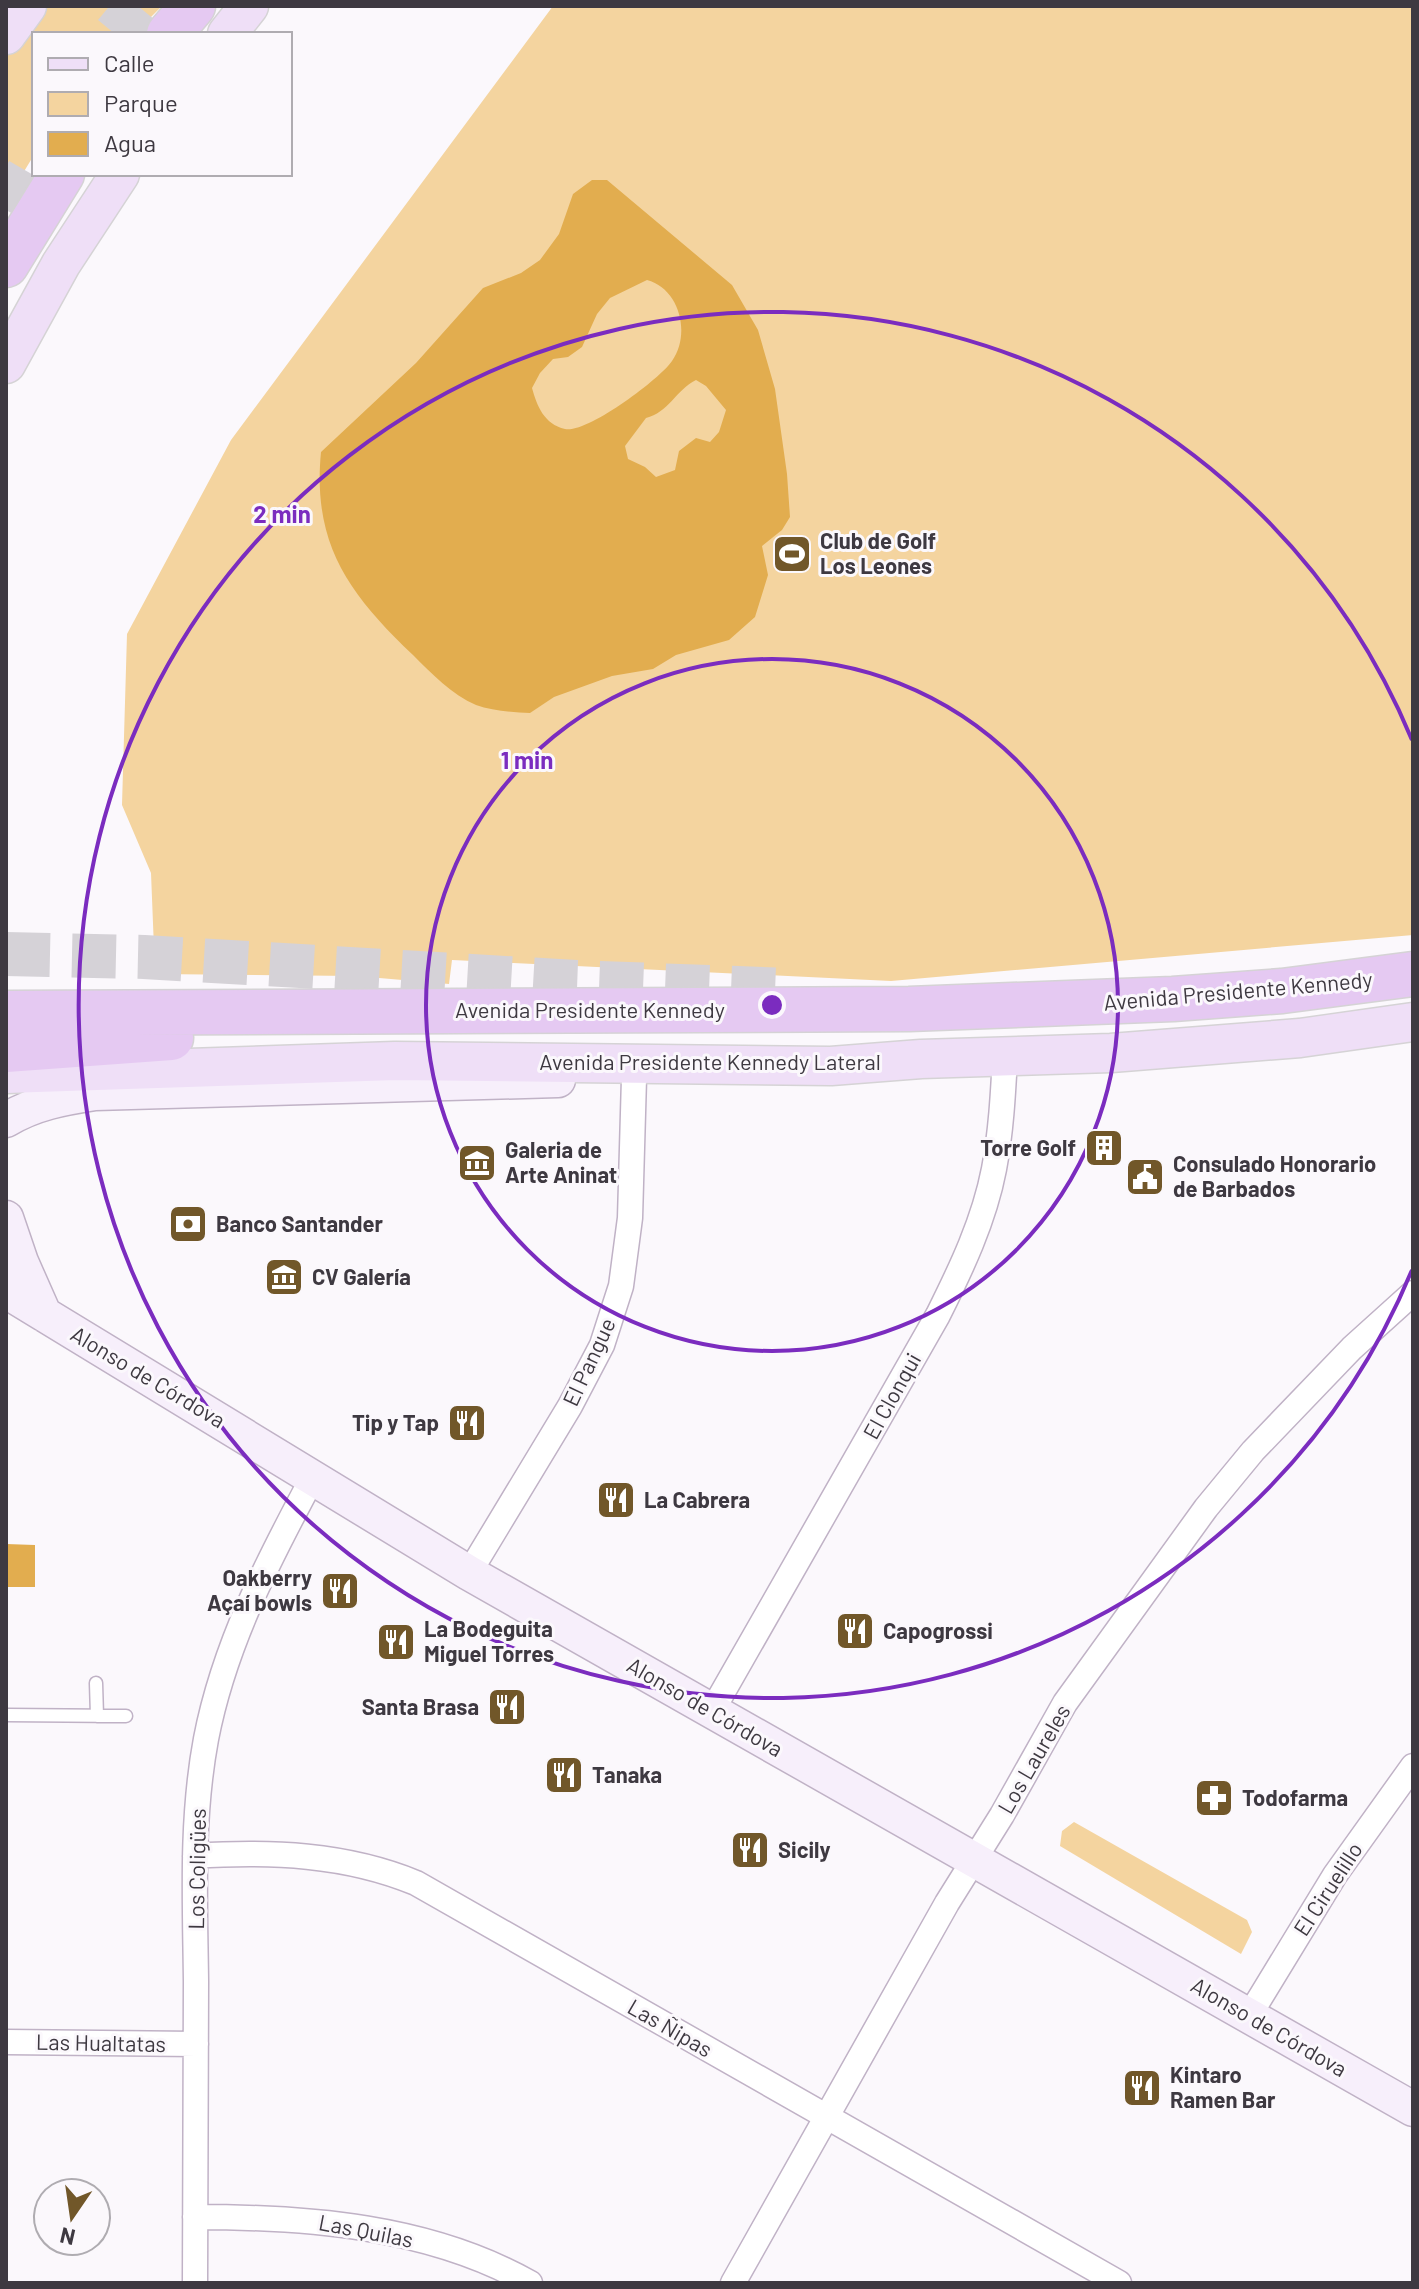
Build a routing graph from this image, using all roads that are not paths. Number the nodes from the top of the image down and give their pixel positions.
1 (27, 6) edge
2 (193, 6) edge
3 (249, 6) edge
4 (171, 32) edge
5 (229, 32) edge
6 (6, 35) edge
7 (61, 176) edge
8 (119, 176) edge
9 (6, 265) edge
10 (6, 364) edge
11 (1413, 974) edge
12 (407, 1011) junction
13 (6, 1013) edge
14 (1413, 1022) edge
15 (73, 1046) junction
16 (6, 1050) edge
17 (1005, 1057) junction
18 (6, 1058) edge
19 (831, 1066) junction
20 (6, 1074) edge
21 (634, 1078) junction
22 (9, 1125) edge
23 (6, 1218) edge
24 (6, 1291) edge
25 (1413, 1293) edge
26 (44, 1314) junction
27 (313, 1477) junction
28 (469, 1573) junction
29 (96, 1683) dead end
30 (712, 1711) junction
31 (6, 1715) edge
32 (97, 1716) junction
33 (126, 1716) dead end
34 (1413, 1766) edge
35 (195, 1856) junction
36 (973, 1859) junction
37 (1249, 2016) junction
38 (6, 2042) edge
39 (196, 2044) junction
40 (1413, 2109) edge
41 (825, 2118) junction
42 (195, 2217) junction
43 (195, 2283) edge
44 (530, 2283) edge
45 (733, 2283) edge
46 (1119, 2283) edge

1 - 6 main road
2 - 4 highway
3 - 5 main road
7 - 9 highway
8 - 10 main road
11 - 12 highway, Avenida Presidente Kennedy
12 - 13 highway, Avenida Presidente Kennedy
12 - 15 highway
14 - 17 main road, Avenida Presidente Kennedy Lateral
15 - 16 highway
15 - 18 highway
17 - 19 main road, Avenida Presidente Kennedy Lateral
17 - 30 street, El Clonqui
19 - 20 main road, Avenida Presidente Kennedy Lateral
19 - 21 main road
21 - 22 main road, Avenida Presidente Kennedy Lateral
21 - 28 street, El Pangue
23 - 26 main road
24 - 26 main road, Alonso de Córdova
25 - 36 street, Los Laureles
26 - 27 main road, Alonso de Córdova
27 - 28 main road, Alonso de Córdova
27 - 35 street, Los Coligües
28 - 30 main road, Alonso de Córdova
29 - 32 lane
30 - 36 main road, Alonso de Córdova
31 - 32 lane
32 - 33 lane
34 - 37 street, El Ciruelillo
35 - 39 street, Los Coligües
35 - 41 street, Las Ñipas
36 - 37 main road, Alonso de Córdova
36 - 41 street, Los Laureles
37 - 40 main road, Alonso de Córdova
38 - 39 street, Las Hualtatas
39 - 42 street, Los Coligües
41 - 45 street, Los Laureles
41 - 46 street, Las Ñipas
42 - 43 street, Los Coligües
42 - 44 street, Las Quilas

